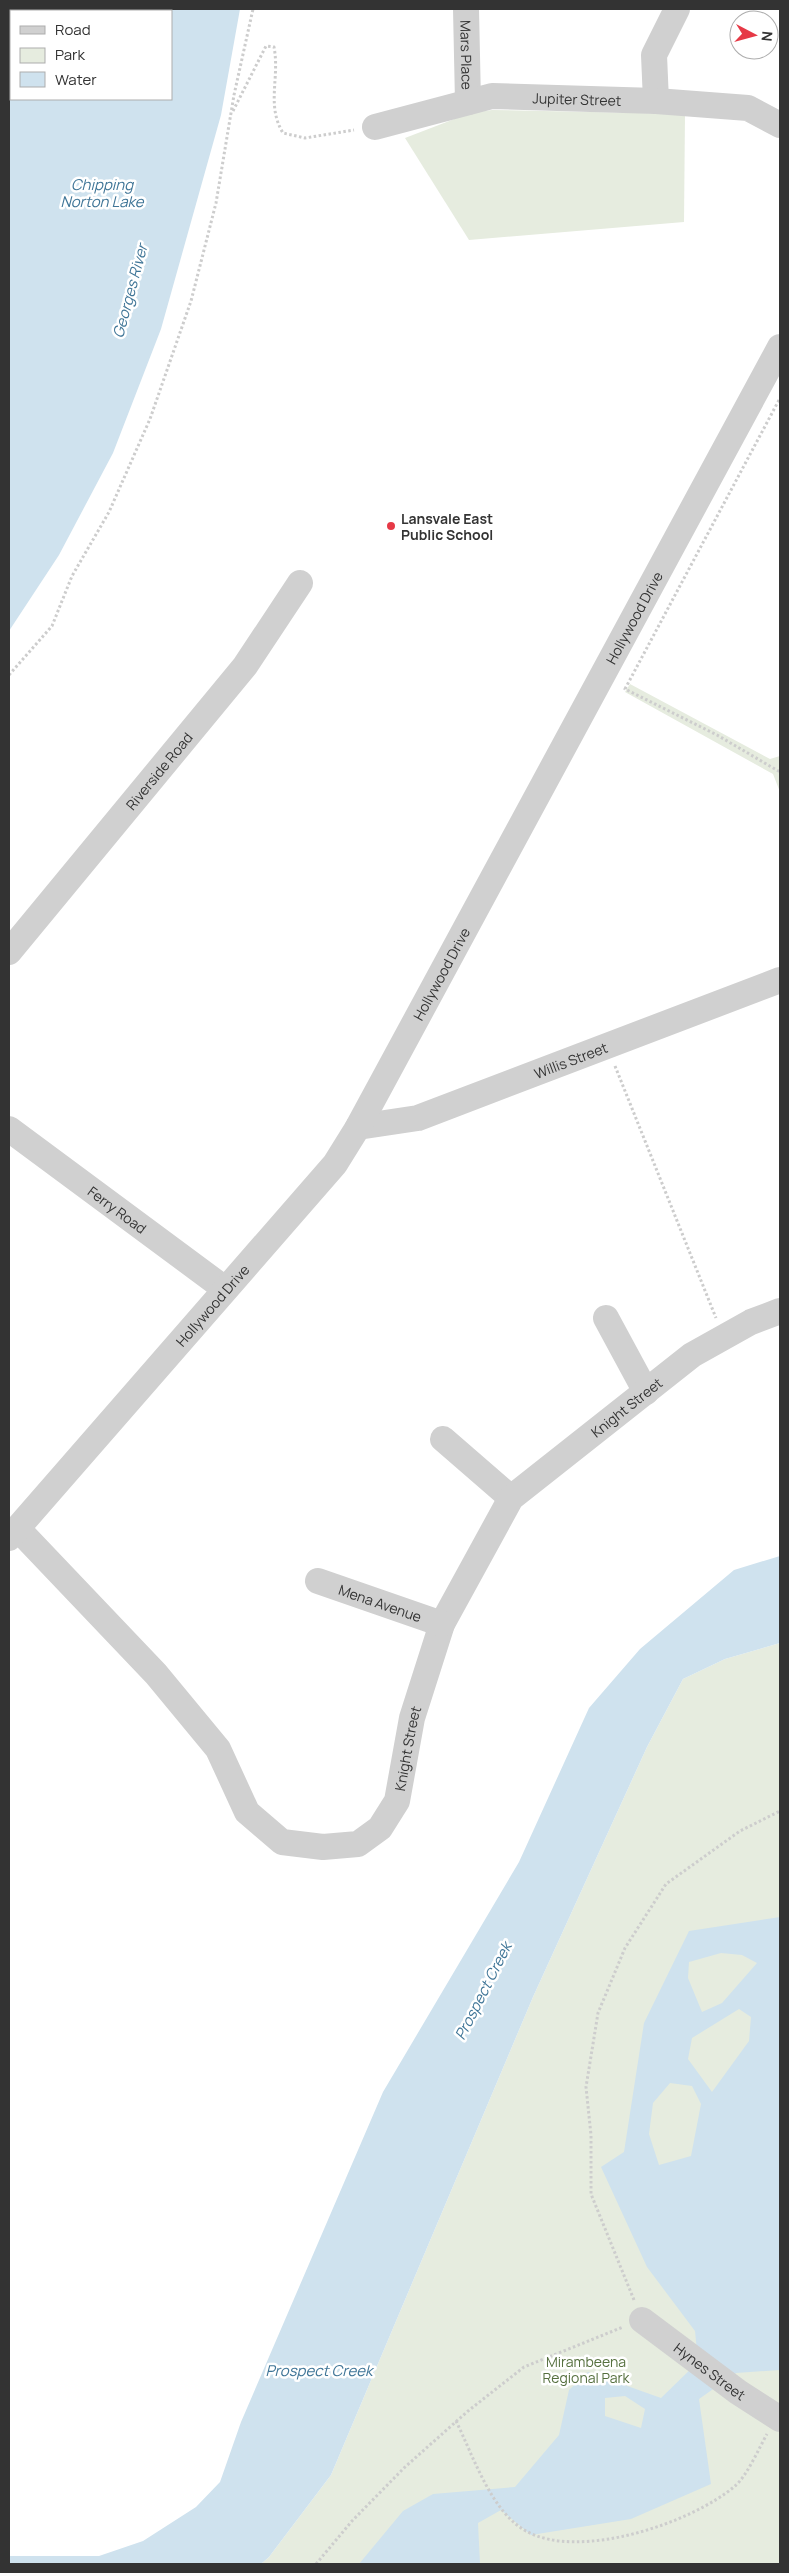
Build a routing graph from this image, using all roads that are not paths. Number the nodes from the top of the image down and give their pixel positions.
1 (466, 9) edge
2 (677, 9) edge
3 (656, 101) junction
4 (468, 102) junction
5 (780, 125) edge
6 (375, 127) road end
7 (780, 347) edge
8 (300, 583) dead end
9 (9, 952) edge
10 (780, 980) edge
11 (358, 1127) junction
12 (9, 1129) edge
13 (225, 1290) junction
14 (780, 1311) edge
15 (606, 1318) dead end
16 (646, 1392) junction
17 (443, 1439) dead end
18 (511, 1498) junction
19 (13, 1533) edge
20 (318, 1581) dead end
21 (442, 1624) junction
22 (642, 2320) road end
23 (779, 2418) edge

1 - 4 street, Mars Place
2 - 3 street
3 - 4 street, Jupiter Street
3 - 5 street, Jupiter Street
4 - 6 street, Jupiter Street
7 - 11 street, Hollywood Drive
8 - 9 street, Riverside Road
10 - 11 street, Willis Street
11 - 13 street, Hollywood Drive
12 - 13 street, Ferry Road
13 - 19 street, Hollywood Drive
14 - 16 street, Knight Street
15 - 16 street
16 - 18 street, Knight Street
17 - 18 street
18 - 21 street, Knight Street
19 - 21 street, Knight Street
20 - 21 street, Mena Avenue
22 - 23 street, Hynes Street

